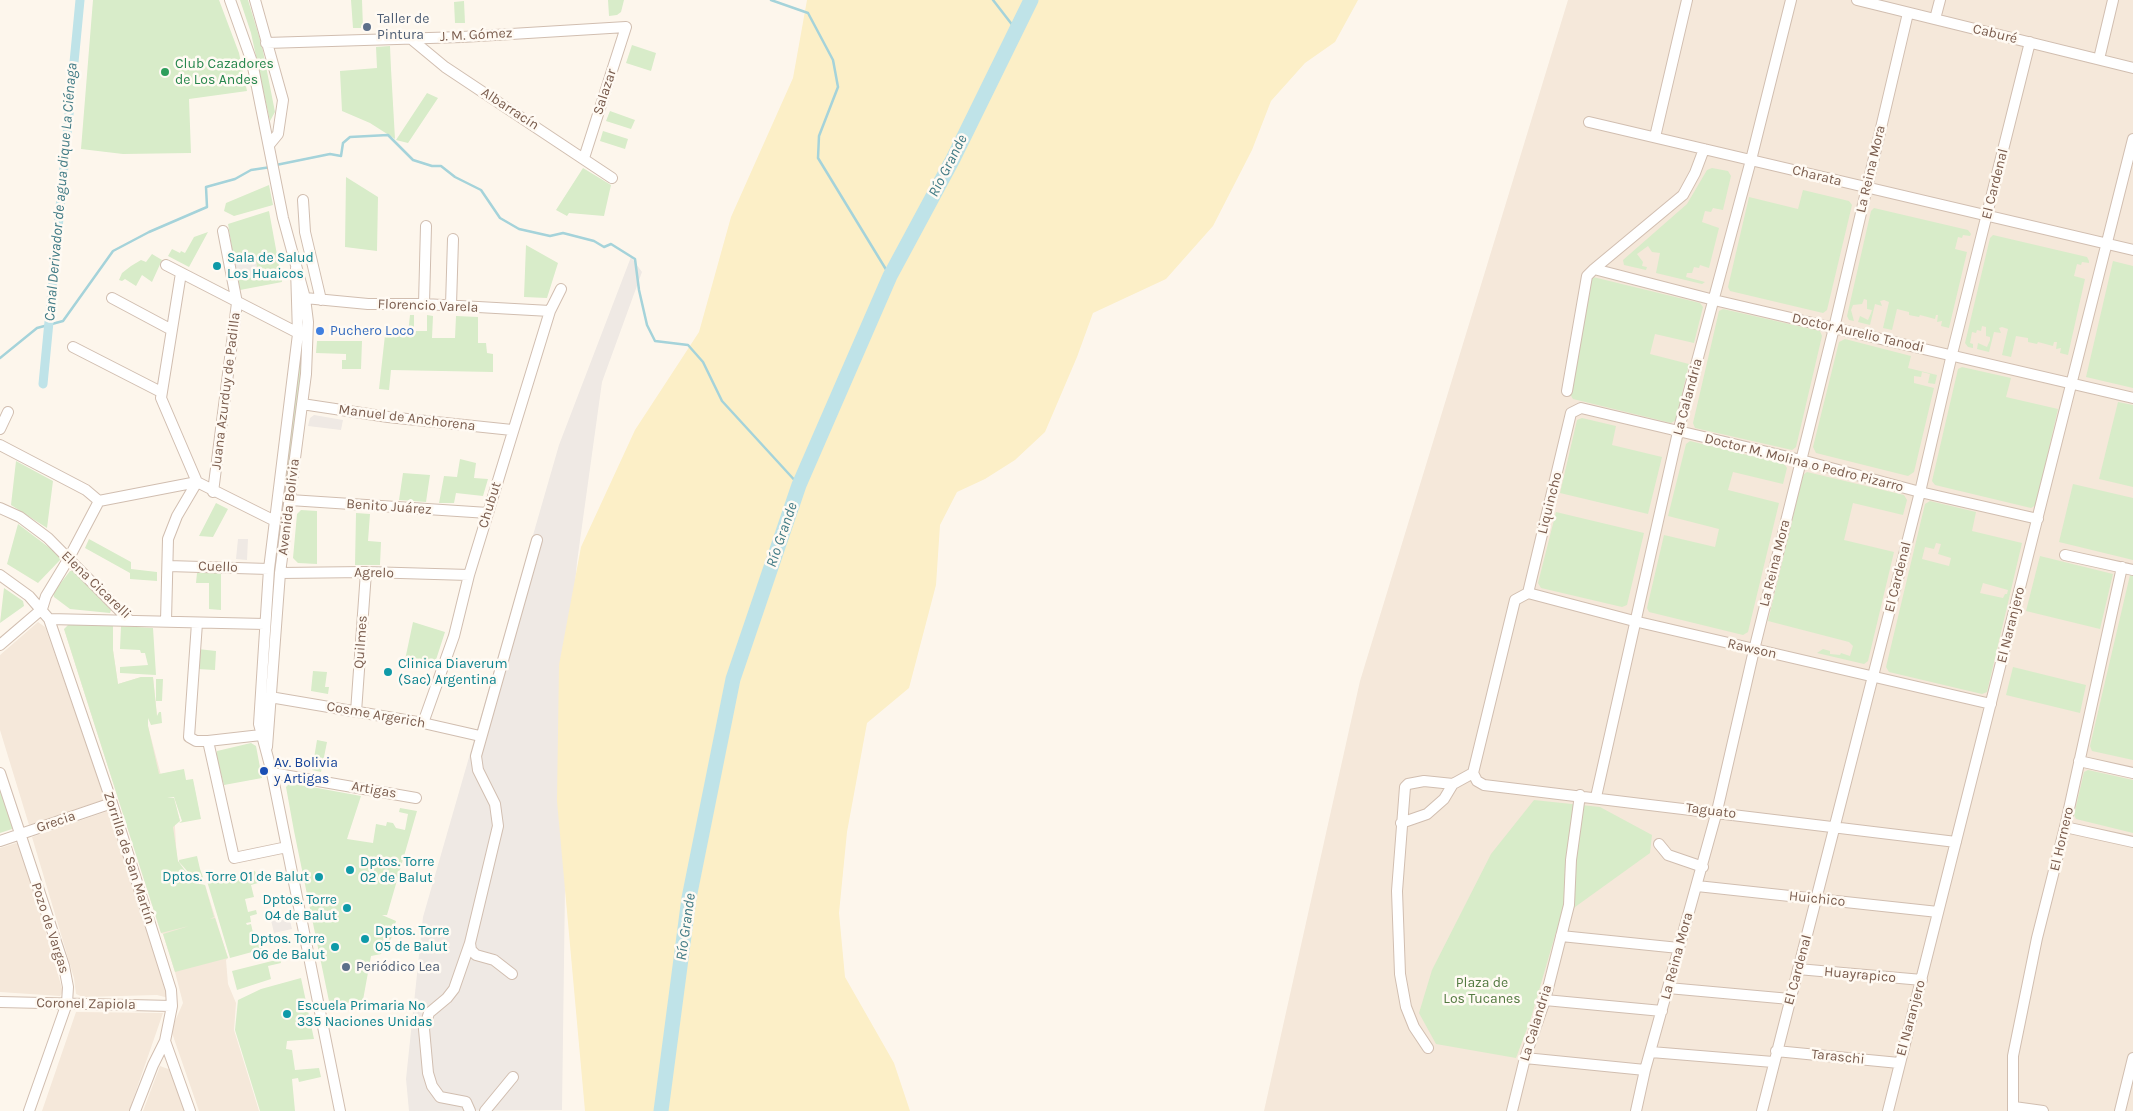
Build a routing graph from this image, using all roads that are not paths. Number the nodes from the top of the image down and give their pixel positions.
1 (230, 0) edge
2 (255, 0) edge
3 (1687, 0) edge
4 (1791, 0) edge
5 (1857, 0) edge
6 (1940, 0) edge
7 (2113, 0) edge
8 (1908, 12) junction
9 (1935, 19) junction
10 (626, 27) joint
11 (410, 38) junction
12 (2030, 42) junction
13 (266, 43) junction
14 (2099, 59) junction
15 (2133, 68) edge
16 (1589, 122) dead end
17 (1655, 138) junction
18 (2133, 139) edge
19 (269, 145) junction
20 (1704, 149) junction
21 (584, 158) junction
22 (1751, 160) junction
23 (612, 178) dead end
24 (1866, 188) junction
25 (303, 200) dead end
26 (1986, 217) junction
27 (426, 226) dead end
28 (223, 231) dead end
29 (453, 239) dead end
30 (2108, 245) junction
31 (2133, 250) edge
32 (166, 265) dead end
33 (296, 268) junction
34 (1590, 272) junction
35 (181, 273) junction
36 (561, 289) dead end
37 (112, 298) dead end
38 (305, 298) junction
39 (321, 300) junction
40 (1714, 300) junction
41 (237, 303) junction
42 (424, 304) junction
43 (451, 305) junction
44 (550, 311) junction
45 (1834, 328) junction
46 (170, 329) junction
47 (303, 336) junction
48 (73, 347) dead end
49 (1952, 354) junction
50 (2071, 383) junction
51 (1567, 391) dead end
52 (161, 392) junction
53 (2133, 398) edge
54 (302, 404) junction
55 (8, 412) dead end
56 (1571, 413) joint
57 (0, 429) edge
58 (512, 430) junction
59 (1678, 432) junction
60 (0, 446) edge
61 (1801, 460) junction
62 (197, 482) junction
63 (213, 492) junction
64 (1920, 492) junction
65 (99, 500) junction
66 (290, 500) junction
67 (0, 508) edge
68 (488, 513) junction
69 (2038, 519) junction
70 (275, 521) junction
71 (537, 540) dead end
72 (2065, 555) dead end
73 (69, 558) junction
74 (168, 566) junction
75 (2122, 567) junction
76 (269, 569) junction
77 (2133, 570) edge
78 (366, 572) junction
79 (280, 573) junction
80 (0, 575) edge
81 (468, 575) junction
82 (1528, 593) junction
83 (42, 609) junction
84 (49, 619) junction
85 (130, 620) junction
86 (166, 621) junction
87 (1634, 621) junction
88 (197, 623) junction
89 (265, 624) junction
90 (0, 644) edge
91 (1754, 650) junction
92 (1872, 678) junction
93 (270, 697) junction
94 (1991, 704) junction
95 (356, 712) junction
96 (423, 723) junction
97 (261, 735) junction
98 (480, 736) junction
99 (208, 741) junction
100 (267, 748) junction
101 (2079, 760) junction
102 (0, 773) edge
103 (272, 773) junction
104 (1473, 773) junction
105 (2133, 773) edge
106 (1453, 784) junction
107 (1580, 795) junction
108 (1596, 797) junction
109 (416, 798) dead end
110 (112, 802) junction
111 (1717, 811) junction
112 (1401, 823) junction
113 (1836, 826) junction
114 (2065, 827) junction
115 (20, 835) junction
116 (0, 841) edge
117 (1956, 842) junction
118 (2133, 842) edge
119 (1659, 844) dead end
120 (287, 847) junction
121 (1703, 867) junction
122 (1697, 886) junction
123 (1816, 899) junction
124 (1938, 912) junction
125 (1561, 936) junction
126 (470, 943) junction
127 (1678, 948) junction
128 (1798, 969) junction
129 (512, 974) dead end
130 (1922, 980) junction
131 (1668, 988) junction
132 (1790, 999) junction
133 (1545, 1000) junction
134 (0, 1002) edge
135 (67, 1003) junction
136 (172, 1006) junction
137 (1662, 1011) junction
138 (165, 1041) junction
139 (1428, 1048) dead end
140 (1776, 1051) junction
141 (1651, 1052) junction
142 (1525, 1058) junction
143 (2133, 1058) edge
144 (1773, 1062) junction
145 (1900, 1064) junction
146 (1645, 1070) junction
147 (513, 1077) dead end
148 (2014, 1109) edge
149 (29, 1111) edge
150 (135, 1111) edge
151 (190, 1111) edge
152 (340, 1111) edge
153 (470, 1111) edge
154 (485, 1111) edge
155 (1512, 1111) edge
156 (1636, 1111) edge
157 (1762, 1111) edge
158 (1888, 1111) edge
159 (2043, 1111) edge
160 (2120, 1111) edge

1 - 19 street, Avenida Bolivia
2 - 13 street
3 - 17 street
4 - 22 street, La Calandria
5 - 8 street, Caburé
6 - 9 street
7 - 14 street
8 - 9 street, Caburé
8 - 24 street, La Reina Mora
9 - 12 street, Caburé
10 - 11 street, J. M. Gómez
10 - 21 street, Salazar
11 - 13 street, J. M. Gómez
11 - 21 street, Albarracín
12 - 14 street, Caburé
12 - 26 street, El Cardenal
13 - 19 street
14 - 15 street, Caburé
16 - 17 street, Charata
17 - 20 street, Charata
18 - 30 street, El Naranjero
19 - 33 street, Avenida Bolivia
20 - 22 street, Charata
20 - 34 street
21 - 23 street, Albarracín
22 - 24 street, Charata
22 - 40 street, La Calandria
24 - 26 street, Charata
24 - 45 street, La Reina Mora
25 - 39 street
26 - 30 street, Charata
26 - 49 street, El Cardenal
27 - 42 street
28 - 41 street, Juana Azurduy de Padilla
29 - 43 street
30 - 31 street, Charata
30 - 50 street, El Naranjero
32 - 35 street
33 - 38 street, Avenida Bolivia
33 - 47 street, Avenida Bolivia
34 - 40 street, Doctor Aurelio Tanodi
34 - 51 street
35 - 41 street
35 - 46 street
36 - 44 street, Chubut
37 - 46 street
38 - 39 street, Florencio Varela
38 - 47 street, Avenida Bolivia
39 - 42 street, Florencio Varela
40 - 45 street, Doctor Aurelio Tanodi
40 - 59 street, La Calandria
41 - 47 street
41 - 63 street, Juana Azurduy de Padilla
42 - 43 street, Florencio Varela
43 - 44 street, Florencio Varela
44 - 58 street, Chubut
45 - 49 street, Doctor Aurelio Tanodi
45 - 61 street, La Reina Mora
46 - 52 street
47 - 54 street, Avenida Bolivia
47 - 70 street, Avenida Bolivia
48 - 52 street
49 - 50 street, Doctor Aurelio Tanodi
49 - 64 street, El Cardenal
50 - 53 street, Doctor Aurelio Tanodi
50 - 69 street, El Naranjero
52 - 62 street
54 - 58 street, Manuel de Anchorena
54 - 66 street, Avenida Bolivia
55 - 57 street
56 - 59 street, Doctor M. Molina o Pedro Pizarro
56 - 82 street, Liquincho
58 - 68 street, Chubut
59 - 61 street, Doctor M. Molina o Pedro Pizarro
59 - 87 street, La Calandria
60 - 65 street
61 - 64 street, Doctor M. Molina o Pedro Pizarro
61 - 91 street, La Reina Mora
62 - 63 street
62 - 65 street
62 - 74 street, Juana Azurduy de Padilla
63 - 70 street
64 - 69 street, Doctor M. Molina o Pedro Pizarro
64 - 92 street, El Cardenal
65 - 73 street
66 - 68 street, Benito Juárez
66 - 79 street, Avenida Bolivia
67 - 73 street, Elena Cicarelli
68 - 81 street, Chubut
69 - 94 street, El Naranjero
70 - 76 street, Avenida Bolivia
71 - 98 street
72 - 75 street
73 - 83 street
73 - 85 street, Elena Cicarelli
74 - 76 street, Cuello
74 - 86 street, Juana Azurduy de Padilla
75 - 77 street
75 - 101 street, El Hornero
76 - 89 street, Avenida Bolivia
78 - 79 street, Agrelo
78 - 81 street, Agrelo
78 - 95 street, Quilmes
79 - 93 street, Avenida Bolivia
80 - 83 street, Zorrilla de San Martín
81 - 96 street, Chubut
82 - 87 street, Rawson
82 - 104 street
83 - 84 street, Zorrilla de San Martín
83 - 90 street
84 - 85 street
84 - 110 street, Zorrilla de San Martín
85 - 86 street, Elena Cicarelli
86 - 88 street, Elena Cicarelli
87 - 91 street, Rawson
87 - 108 street, La Calandria
88 - 89 street, Elena Cicarelli
88 - 99 street
89 - 97 street, Avenida Bolivia
91 - 92 street, Rawson
91 - 111 street, La Reina Mora
92 - 94 street, Rawson
92 - 113 street, El Cardenal
93 - 95 street, Cosme Argerich
93 - 100 street, Avenida Bolivia
94 - 117 street, El Naranjero
95 - 96 street, Cosme Argerich
96 - 98 street, Cosme Argerich
97 - 99 street
97 - 100 street, Avenida Bolivia
98 - 126 street
99 - 120 street
100 - 103 street, Avenida Bolivia
101 - 105 street
101 - 114 street, El Hornero
102 - 115 street, Pozo de Vargas
103 - 109 street, Artigas
103 - 120 street, Avenida Bolivia
104 - 106 street
104 - 107 street, Taguato
106 - 112 street
106 - 112 street
107 - 108 street, Taguato
107 - 125 street, La Calandria
108 - 111 street, Taguato
110 - 115 street, Grecia
110 - 136 street, Zorrilla de San Martín
111 - 113 street, Taguato
111 - 121 street, La Reina Mora
112 - 139 street
113 - 117 street, Taguato
113 - 123 street, El Cardenal
114 - 118 street
114 - 148 street, El Hornero
115 - 116 street, Grecia
115 - 135 street, Pozo de Vargas
117 - 124 street, El Naranjero
119 - 121 street
120 - 152 street, Avenida Bolivia
121 - 122 street, La Reina Mora
122 - 123 street, Huichico
122 - 127 street, La Reina Mora
123 - 124 street, Huichico
123 - 128 street, El Cardenal
124 - 130 street, El Naranjero
125 - 127 street
125 - 133 street, La Calandria
126 - 129 street
126 - 153 street
127 - 131 street, La Reina Mora
128 - 130 street, Huayrapico
128 - 132 street, El Cardenal
130 - 145 street, El Naranjero
131 - 132 street
131 - 137 street, La Reina Mora
132 - 140 street, El Cardenal
133 - 137 street
133 - 142 street, La Calandria
134 - 135 street, Coronel Zapiola
135 - 136 street, Coronel Zapiola
135 - 149 street, Pozo de Vargas
136 - 138 street, Zorrilla de San Martín
137 - 141 street, La Reina Mora
138 - 150 street, Zorrilla de San Martín
138 - 151 street
140 - 144 street, El Cardenal
140 - 145 street, Taraschi
141 - 144 street
141 - 146 street, La Reina Mora
142 - 146 street
142 - 155 street, La Calandria
143 - 160 street
144 - 157 street, El Cardenal
145 - 158 street, El Naranjero
146 - 156 street, La Reina Mora
147 - 154 street
148 - 159 street

